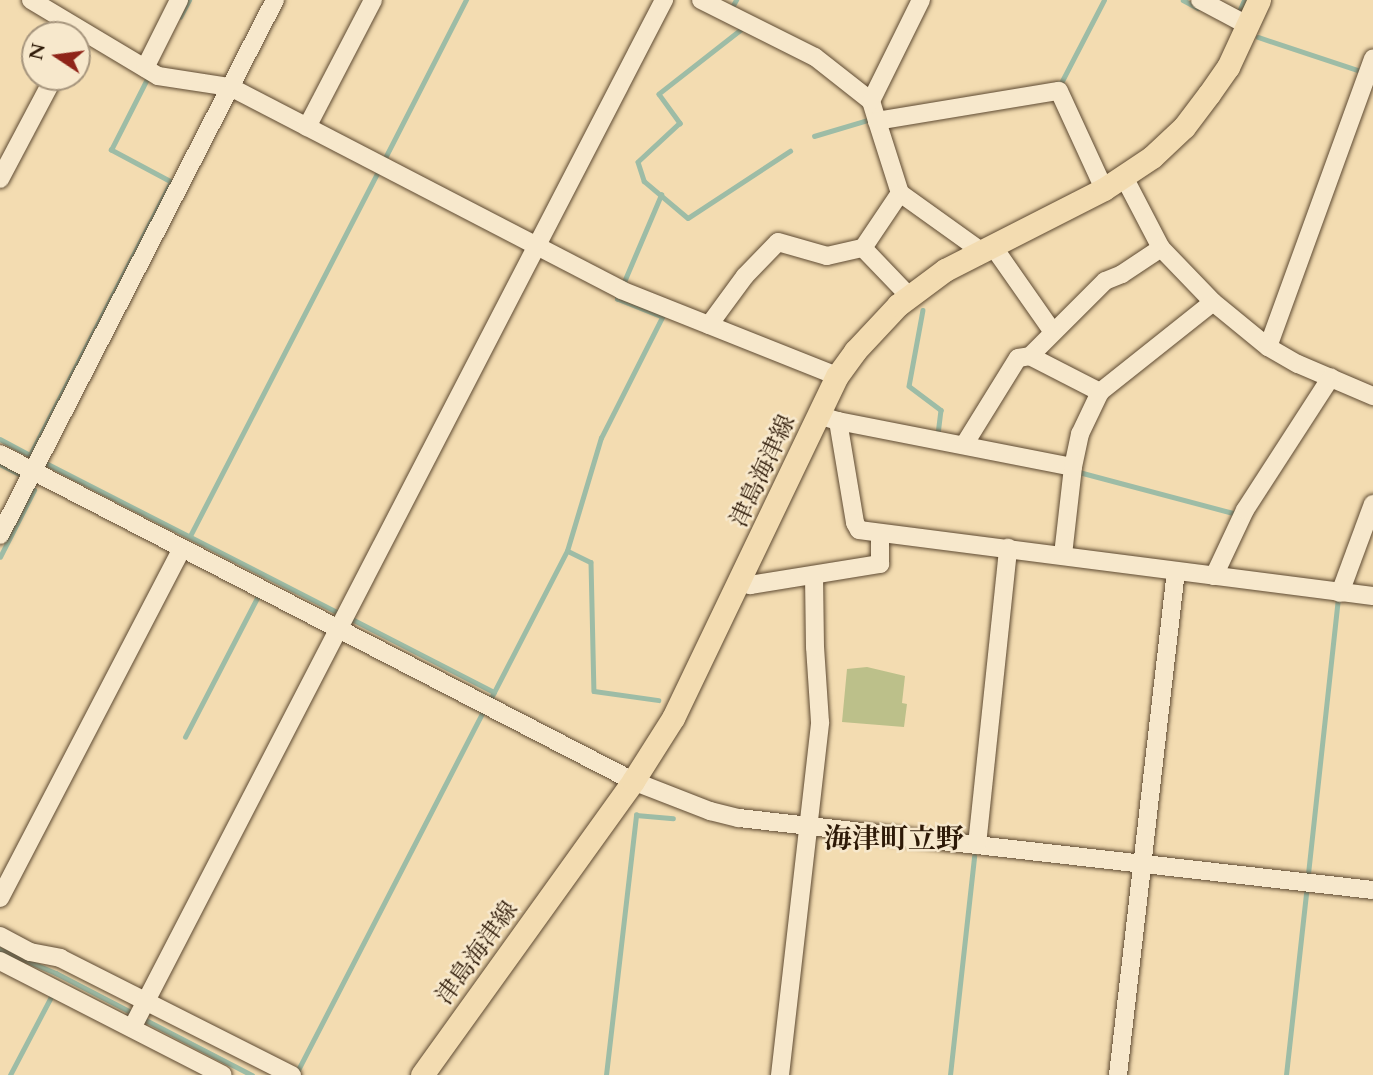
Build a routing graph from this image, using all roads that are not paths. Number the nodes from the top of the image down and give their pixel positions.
1 (31, 0) edge
2 (179, 0) edge
3 (275, 0) edge
4 (373, 0) edge
5 (664, 0) edge
6 (701, 0) edge
7 (921, 0) edge
8 (1200, 0) edge
9 (1259, 0) edge
10 (61, 21) edge
11 (1249, 26) junction
12 (91, 39) edge
13 (1373, 59) edge
14 (145, 68) junction
15 (230, 87) junction
16 (47, 91) edge
17 (870, 101) junction
18 (877, 121) junction
19 (307, 127) junction
20 (1124, 177) junction
21 (0, 179) edge
22 (1104, 189) junction
23 (900, 193) junction
24 (537, 246) junction
25 (863, 248) junction
26 (986, 248) junction
27 (1161, 248) junction
28 (909, 296) junction
29 (1213, 302) junction
30 (709, 325) junction
31 (1053, 332) junction
32 (1268, 347) junction
33 (1030, 356) junction
34 (837, 376) junction
35 (1331, 377) junction
36 (1100, 391) junction
37 (1373, 396) edge
38 (828, 418) junction
39 (964, 445) junction
40 (0, 453) edge
41 (1073, 467) junction
42 (33, 471) junction
43 (1373, 504) edge
44 (880, 533) junction
45 (0, 535) edge
46 (182, 548) junction
47 (1009, 548) junction
48 (1063, 555) junction
49 (1176, 570) junction
50 (814, 575) junction
51 (1214, 576) junction
52 (740, 581) junction
53 (1340, 593) junction
54 (1373, 596) edge
55 (338, 629) junction
56 (633, 781) junction
57 (809, 826) junction
58 (976, 845) junction
59 (1143, 864) junction
60 (1373, 890) edge
61 (0, 898) edge
62 (0, 936) edge
63 (0, 961) edge
64 (144, 1004) junction
65 (133, 1026) junction
66 (204, 1071) edge
67 (223, 1075) edge
68 (292, 1075) edge
69 (422, 1075) edge
70 (780, 1075) edge
71 (1118, 1075) edge

1 - 10 street
2 - 14 street
3 - 15 street
4 - 19 street
5 - 24 street
6 - 17 street
7 - 17 street
8 - 11 street
9 - 11 main road, 津島海津線
11 - 20 main road, 津島海津線
12 - 14 street
13 - 32 street
14 - 15 street
15 - 19 street
15 - 42 street
16 - 21 street
17 - 18 street
18 - 22 street
18 - 23 street
19 - 24 street
20 - 22 main road, 津島海津線
20 - 27 street
22 - 26 main road, 津島海津線
23 - 25 street
23 - 26 street
24 - 30 street
24 - 55 street
25 - 28 street
25 - 30 street
26 - 28 main road, 津島海津線
26 - 31 street
27 - 29 street
27 - 31 street
28 - 34 main road, 津島海津線
29 - 32 street
29 - 36 street
30 - 34 street
31 - 33 street
32 - 35 street
33 - 36 street
33 - 39 street
34 - 38 main road, 津島海津線
35 - 37 street
35 - 51 street
36 - 41 street
38 - 39 street
38 - 44 street
38 - 52 main road, 津島海津線
39 - 41 street
40 - 42 street
41 - 48 street
42 - 45 street
42 - 46 street
43 - 53 street
44 - 47 street
44 - 50 street
46 - 55 street
46 - 61 street
47 - 48 street
47 - 58 street
48 - 49 street
49 - 51 street
49 - 59 street
50 - 52 street
50 - 57 street
51 - 53 street
52 - 56 main road, 津島海津線
53 - 54 street
55 - 56 street
55 - 64 street
56 - 57 street
56 - 69 main road, 津島海津線
57 - 58 street
57 - 70 street
58 - 59 street
59 - 60 street
59 - 71 street
62 - 64 street
63 - 65 street
64 - 65 street
64 - 68 street
65 - 66 street
66 - 67 street

